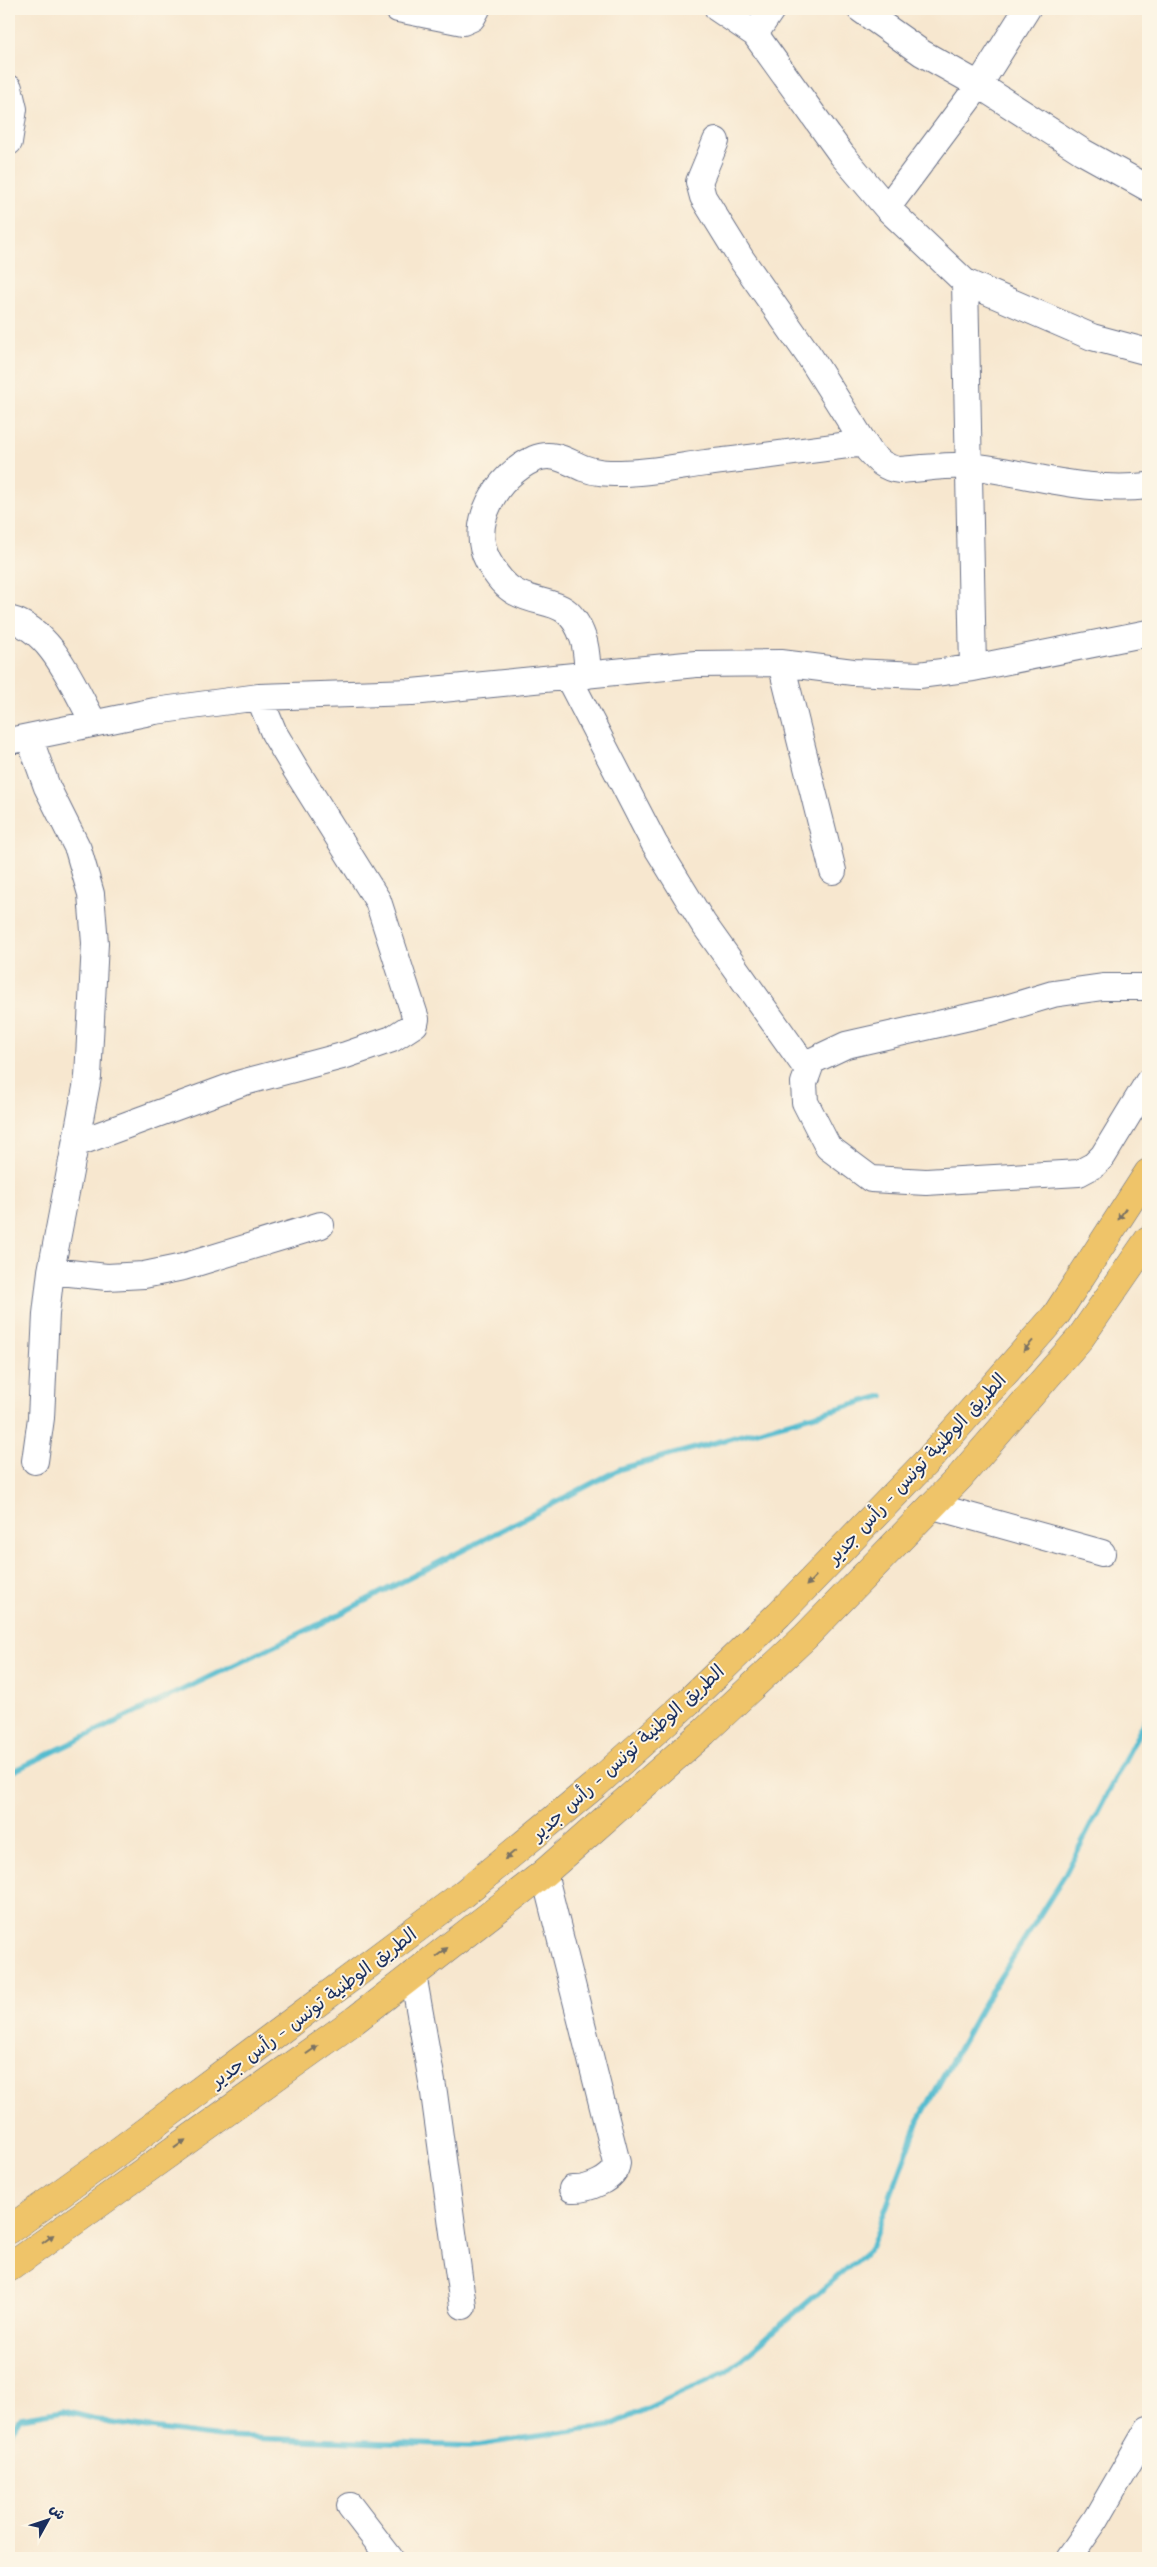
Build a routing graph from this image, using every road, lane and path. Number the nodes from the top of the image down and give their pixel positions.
1 (398, 9) edge
2 (477, 9) edge
3 (718, 9) edge
4 (772, 9) edge
5 (860, 9) edge
6 (1027, 9) edge
7 (755, 34) junction
8 (979, 85) junction
9 (9, 88) edge
10 (716, 141) dead end
11 (9, 142) edge
12 (1148, 188) edge
13 (887, 208) junction
14 (965, 282) junction
15 (1148, 352) edge
16 (864, 443) junction
17 (969, 466) junction
18 (1148, 486) edge
19 (9, 619) edge
20 (1148, 633) edge
21 (781, 663) junction
22 (973, 668) junction
23 (578, 676) junction
24 (259, 697) junction
25 (94, 723) junction
26 (19, 739) edge
27 (833, 871) dead end
28 (1148, 987) edge
29 (807, 1069) junction
30 (1148, 1082) edge
31 (75, 1144) junction
32 (1148, 1173) edge
33 (321, 1225) dead end
34 (1148, 1240) edge
35 (51, 1271) junction
36 (34, 1461) dead end
37 (932, 1506) junction
38 (1102, 1553) dead end
39 (544, 1872) junction
40 (413, 1974) junction
41 (336, 1991) junction
42 (355, 2020) junction
43 (572, 2189) dead end
44 (9, 2230) edge
45 (9, 2268) edge
46 (463, 2306) dead end
47 (1148, 2429) edge
48 (350, 2506) dead end
49 (390, 2558) edge
50 (1069, 2558) edge

1 - 2 street
3 - 7 street
4 - 7 street
5 - 8 street
6 - 8 street
7 - 13 street
8 - 12 street
8 - 13 street
9 - 11 street
10 - 16 street
13 - 14 street
14 - 15 street
14 - 17 street
16 - 17 street
16 - 23 street
17 - 18 street
17 - 22 street
19 - 25 street
20 - 22 street
21 - 22 street
21 - 23 street
21 - 27 street
23 - 24 street
23 - 29 street
24 - 25 street
24 - 31 street
25 - 26 street
26 - 31 street
28 - 29 street
29 - 30 street
31 - 35 street
32 -> 41 main road, الطريق الوطنية تونس - رأس جدير
33 - 35 street
34 - 37 main road, الطريق الوطنية تونس - رأس جدير
35 - 36 street
37 - 38 street
37 - 39 main road, الطريق الوطنية تونس - رأس جدير
40 -> 39 main road, الطريق الوطنية تونس - رأس جدير
39 - 43 street
40 - 42 main road, الطريق الوطنية تونس - رأس جدير
40 - 46 street
41 - 42 main road
41 - 44 main road, الطريق الوطنية تونس - رأس جدير
45 -> 42 main road, الطريق الوطنية تونس - رأس جدير
47 - 50 street
48 - 49 street

